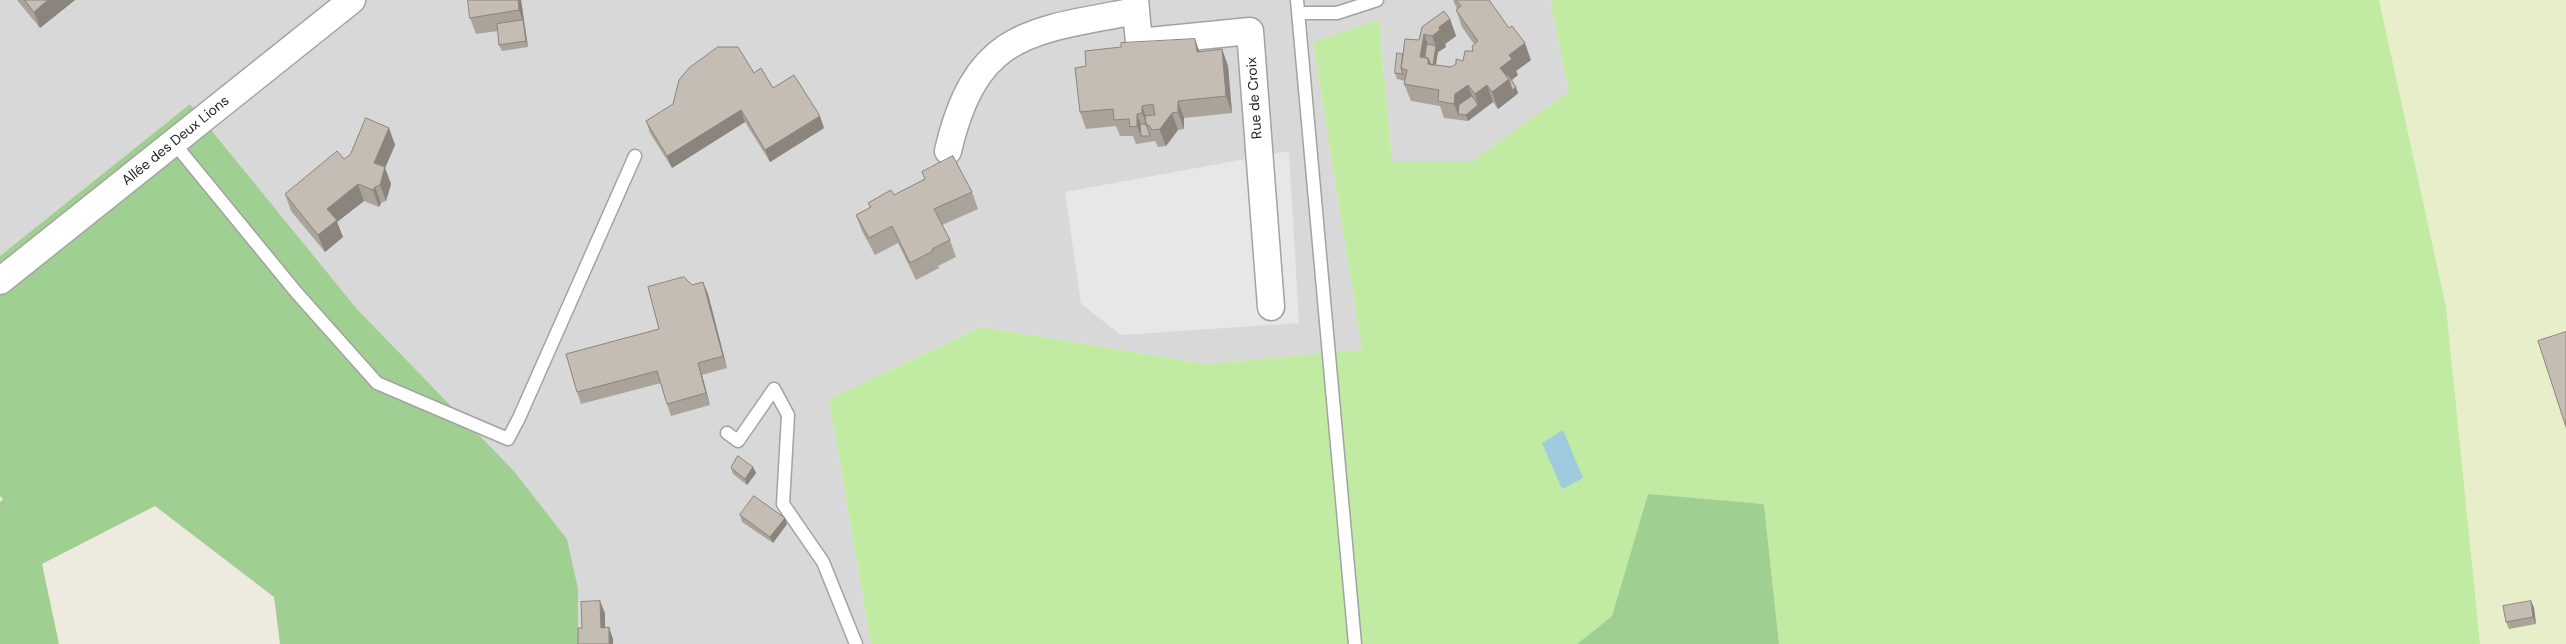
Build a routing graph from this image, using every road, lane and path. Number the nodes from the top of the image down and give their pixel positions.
1 (352, 0) edge
2 (1297, 0) edge
3 (1377, 0) edge
4 (1135, 5) edge
5 (1298, 13) junction
6 (174, 143) junction
7 (948, 151) dead end
8 (635, 156) dead end
9 (0, 281) edge
10 (1271, 308) dead end
11 (727, 433) dead end
12 (856, 644) edge
13 (1355, 644) edge

1 - 6 street, Allée des Deux Lions
2 - 5 lane
3 - 5 lane
4 - 7 street, Rue de Croix
4 - 10 street, Rue de Croix
5 - 13 lane
6 - 8 lane
6 - 9 street, Allée des Deux Lions
11 - 12 lane

